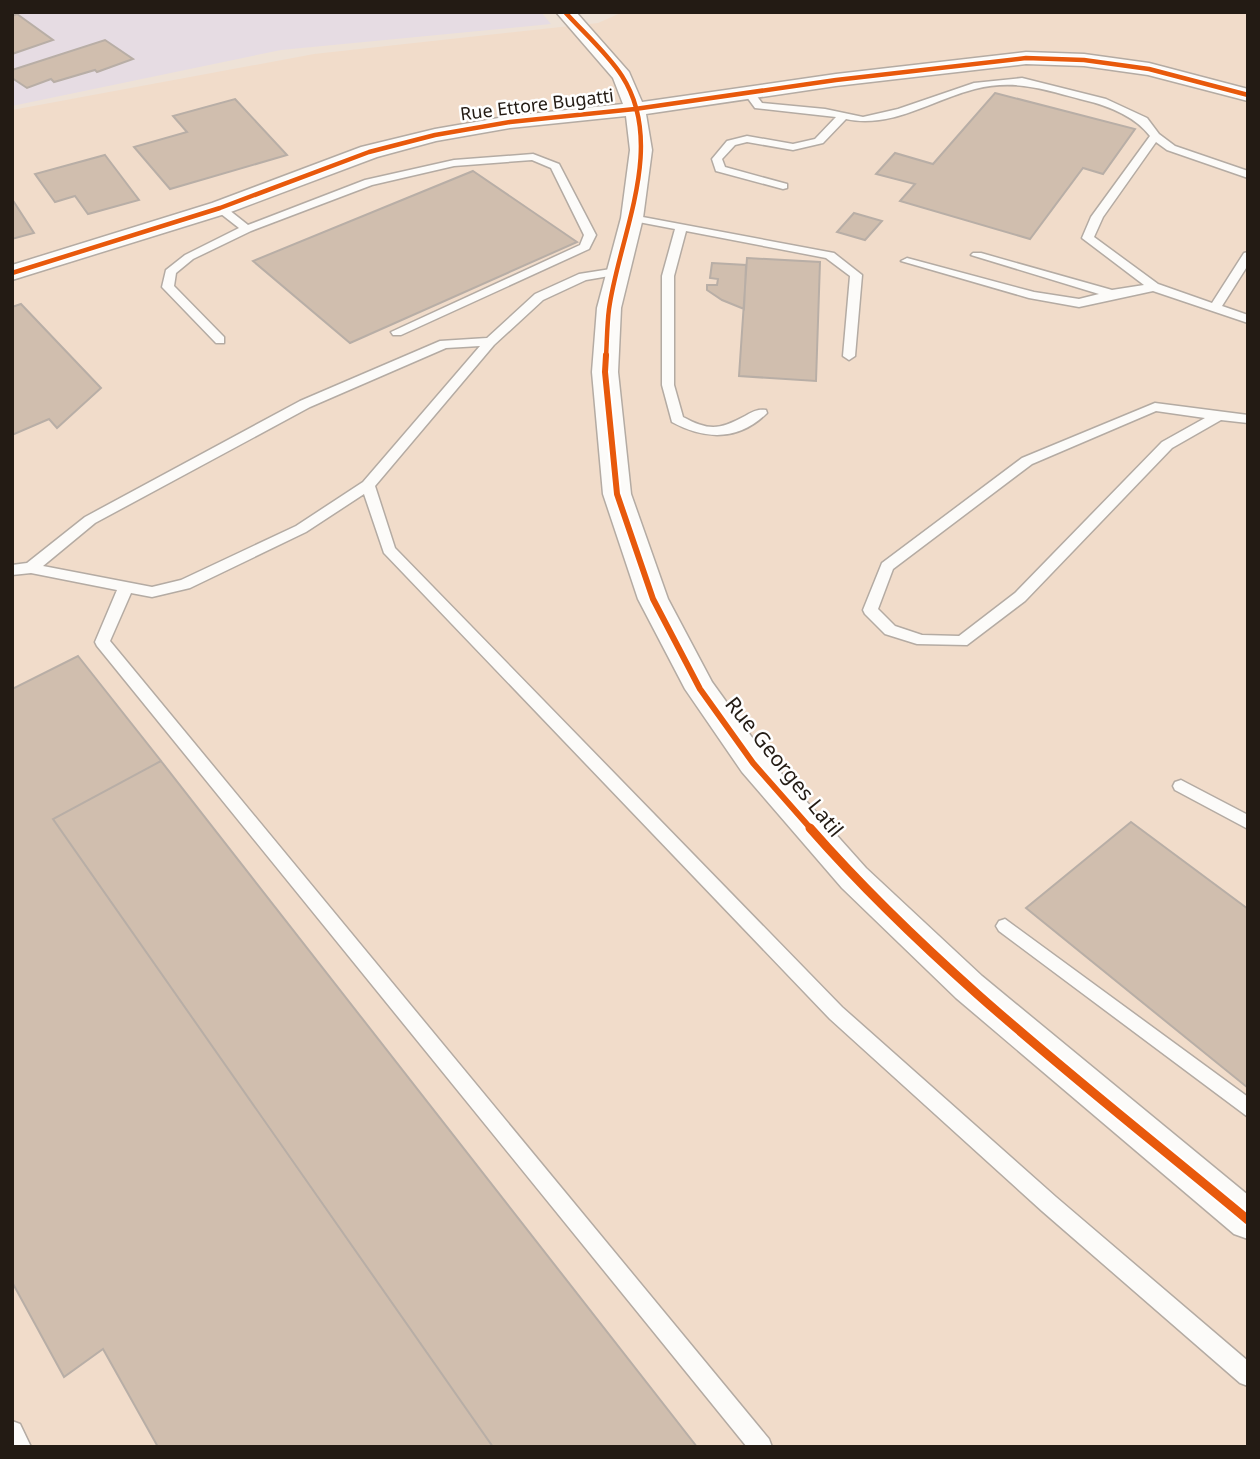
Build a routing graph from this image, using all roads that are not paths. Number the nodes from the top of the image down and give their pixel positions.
1 (571, 18) edge
2 (749, 93) junction
3 (1248, 94) edge
4 (635, 109) junction
5 (843, 116) junction
6 (1155, 136) junction
7 (1248, 175) edge
8 (783, 186) dead end
9 (220, 208) junction
10 (632, 218) junction
11 (247, 229) junction
12 (681, 229) junction
13 (977, 255) dead end
14 (1248, 255) edge
15 (907, 261) dead end
16 (618, 272) junction
17 (12, 273) edge
18 (1154, 287) junction
19 (1112, 294) junction
20 (1216, 306) junction
21 (1248, 319) edge
22 (397, 332) dead end
23 (220, 340) dead end
24 (490, 342) junction
25 (849, 356) dead end
26 (761, 413) dead end
27 (1219, 415) junction
28 (1248, 419) edge
29 (368, 485) junction
30 (31, 568) junction
31 (12, 570) edge
32 (126, 587) junction
33 (1181, 786) dead end
34 (1248, 822) edge
35 (1006, 926) dead end
36 (1248, 1108) edge
37 (1248, 1220) edge
38 (1248, 1375) edge
39 (12, 1432) edge
40 (20, 1447) edge
41 (761, 1447) edge

1 - 4 street, Rue Georges Latil
2 - 3 street, Rue Ettore Bugatti
2 - 4 street, Rue Ettore Bugatti
2 - 5 lane
4 - 9 street, Rue Ettore Bugatti
4 - 10 street, Rue Georges Latil
5 - 6 lane
5 - 8 lane
6 - 7 lane
6 - 18 lane
9 - 11 lane
9 - 17 street, Rue Ettore Bugatti
10 - 12 lane
10 - 16 street, Rue Georges Latil
11 - 22 lane
11 - 23 lane
12 - 25 lane
12 - 26 lane
13 - 19 lane
14 - 20 lane
15 - 19 lane
16 - 24 lane
16 - 37 street, Rue Georges Latil
18 - 19 lane
18 - 20 lane
20 - 21 lane
24 - 29 lane
24 - 30 lane
27 - 27 lane
27 - 28 lane
29 - 32 lane
29 - 38 lane
30 - 31 lane
30 - 32 lane
32 - 41 lane
33 - 34 lane
35 - 36 lane
39 - 40 lane

